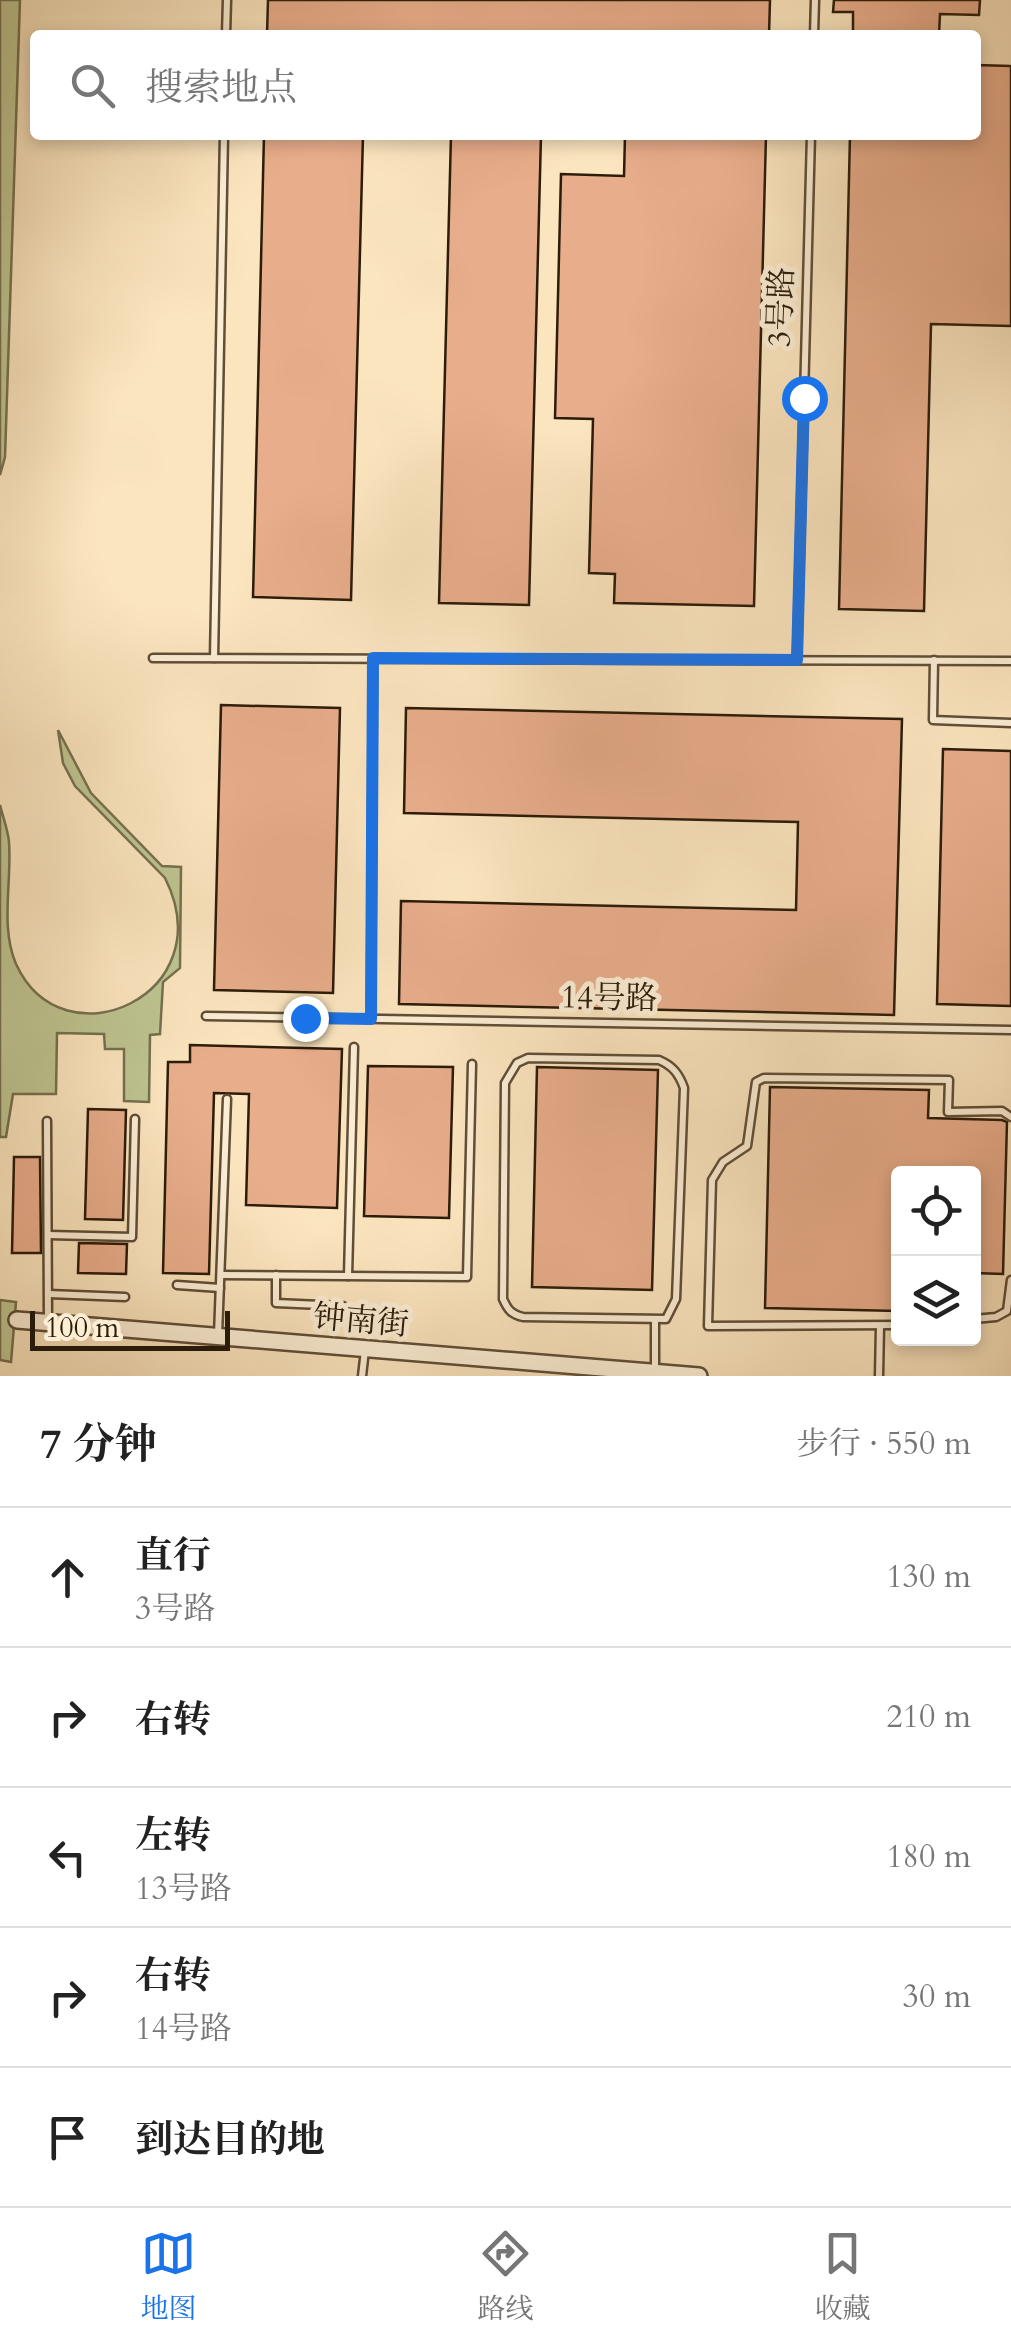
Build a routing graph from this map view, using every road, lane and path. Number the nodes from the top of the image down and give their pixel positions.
1 (227, 0) edge
2 (814, 0) edge
3 (226, 30) edge
4 (814, 30) edge
5 (224, 140) edge
6 (811, 140) edge
7 (153, 658) dead end
8 (214, 658) junction
9 (373, 658) junction
10 (797, 660) junction
11 (934, 660) junction
12 (1011, 662) edge
13 (1011, 724) edge
14 (206, 1016) dead end
15 (371, 1019) junction
16 (1011, 1030) edge
17 (354, 1048) dead end
18 (472, 1064) dead end
19 (227, 1099) dead end
20 (1011, 1117) edge
21 (134, 1118) dead end
22 (46, 1122) dead end
23 (48, 1235) junction
24 (221, 1274) junction
25 (276, 1275) junction
26 (348, 1276) junction
27 (1011, 1280) edge
28 (177, 1285) dead end
29 (220, 1288) junction
30 (49, 1294) junction
31 (125, 1297) dead end
32 (344, 1306) dead end
33 (981, 1319) edge
34 (18, 1320) dead end
35 (655, 1321) junction
36 (48, 1323) junction
37 (891, 1326) edge
38 (880, 1327) junction
39 (218, 1336) junction
40 (364, 1348) junction
41 (536, 1369) edge
42 (655, 1372) junction
43 (362, 1376) edge
44 (700, 1376) edge
45 (879, 1376) edge

1 - 3 lane
2 - 4 lane
5 - 8 lane
6 - 10 lane, 3号路
7 - 8 lane
8 - 9 lane
9 - 10 lane
9 - 15 lane
10 - 11 lane
11 - 12 lane
11 - 13 lane
14 - 15 lane, 14号路
15 - 16 lane, 14号路
17 - 26 lane
18 - 26 lane
19 - 24 lane
20 - 38 lane
21 - 23 lane
22 - 23 lane
23 - 30 lane
24 - 25 lane
24 - 29 lane
25 - 26 lane
25 - 32 lane
27 - 33 lane
28 - 29 lane
29 - 39 lane
30 - 31 lane
30 - 36 lane
34 - 36 street, 钟南街
35 - 35 lane
35 - 42 lane
36 - 39 street, 钟南街
37 - 38 lane
38 - 45 lane
39 - 40 street, 钟南街
40 - 41 street, 钟南街
40 - 43 lane
41 - 42 street, 钟南街
42 - 44 street, 钟南街

